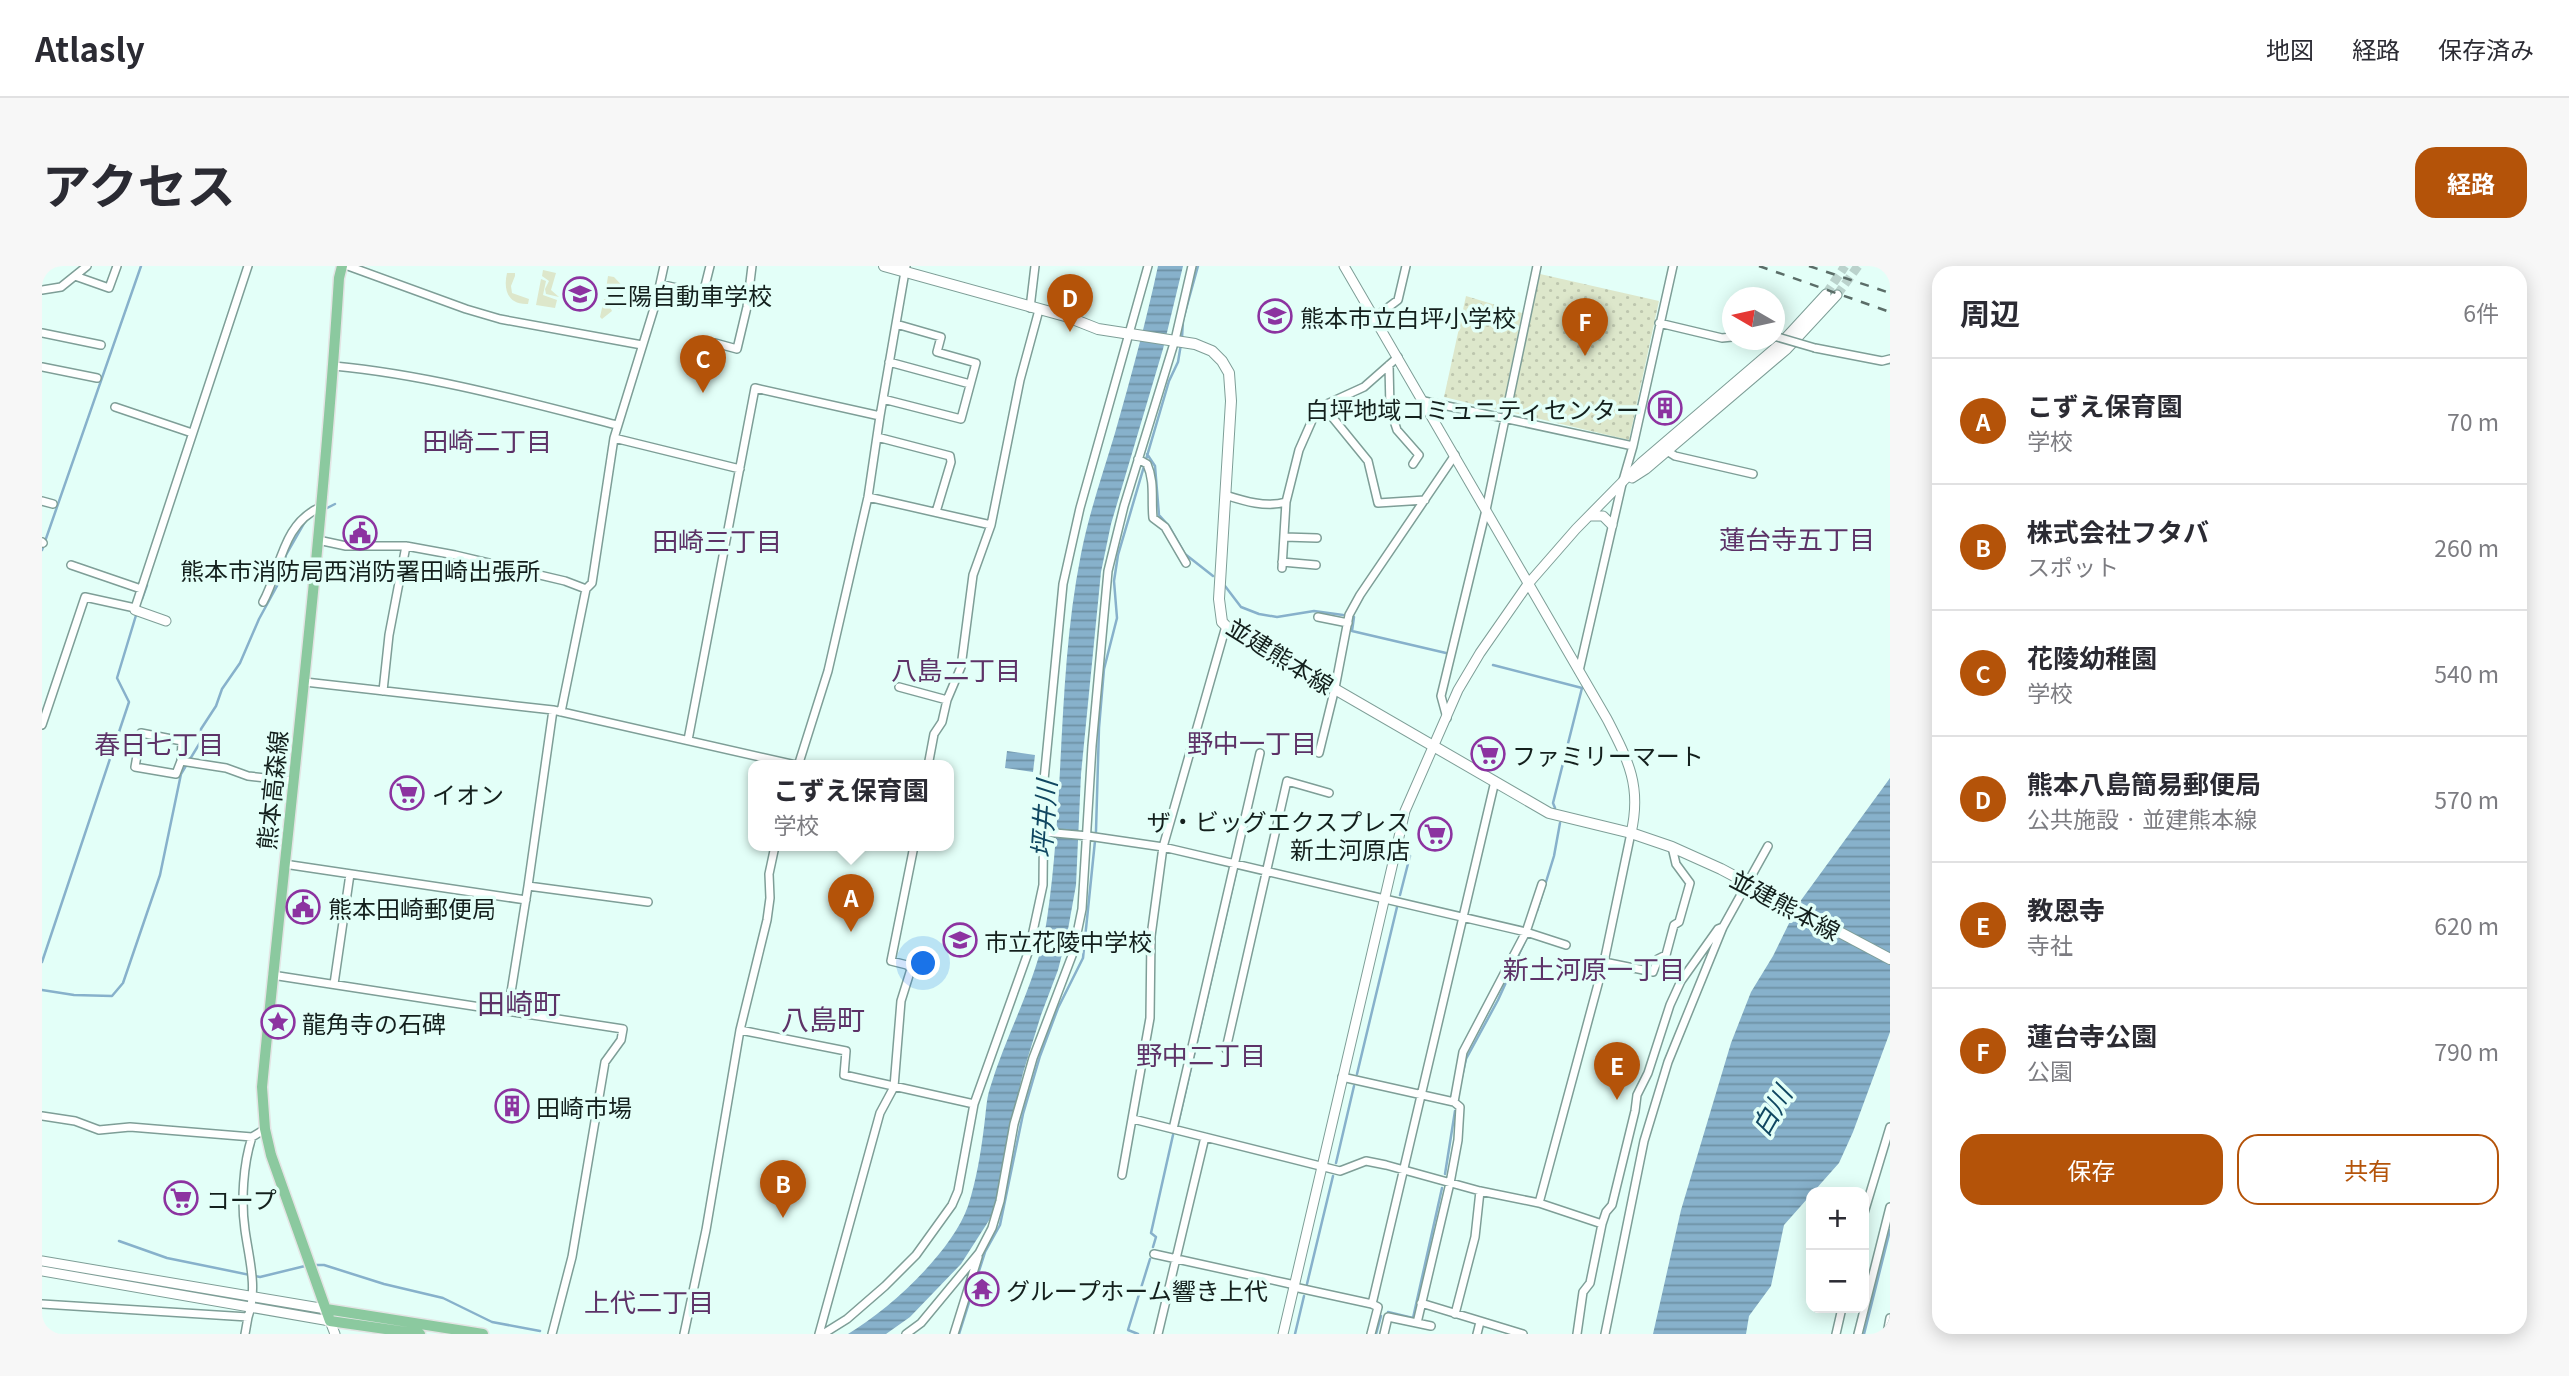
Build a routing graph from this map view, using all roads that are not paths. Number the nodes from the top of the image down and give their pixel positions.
1 (86, 266) edge
2 (117, 266) edge
3 (248, 266) edge
4 (342, 266) edge
5 (348, 266) edge
6 (664, 266) edge
7 (710, 266) edge
8 (752, 266) edge
9 (884, 266) edge
10 (1035, 266) edge
11 (1148, 266) edge
12 (1192, 266) edge
13 (1344, 266) edge
14 (1406, 266) edge
15 (1537, 266) edge
16 (1673, 266) edge
17 (906, 269) edge
18 (75, 276) junction
19 (660, 284) junction
20 (42, 290) edge
21 (1826, 294) tunnel mouth
22 (1837, 296) tunnel mouth
23 (1035, 309) junction
24 (1374, 318) junction
25 (1659, 323) junction
26 (896, 324) junction
27 (42, 333) edge
28 (1129, 335) junction
29 (1722, 338) edge
30 (1173, 340) junction
31 (1785, 340) edge
32 (715, 342) dead end
33 (100, 345) dead end
34 (642, 345) junction
35 (1398, 357) junction
36 (1890, 359) edge
37 (889, 362) junction
38 (1389, 365) junction
39 (334, 366) junction
40 (42, 367) edge
41 (97, 378) dead end
42 (970, 384) junction
43 (883, 399) junction
44 (1424, 401) junction
45 (115, 407) dead end
46 (1324, 407) junction
47 (880, 416) junction
48 (1504, 417) junction
49 (617, 425) junction
50 (192, 433) junction
51 (877, 437) junction
52 (614, 438) junction
53 (1633, 446) junction
54 (1667, 451) junction
55 (1455, 455) junction
56 (1138, 459) junction
57 (1413, 464) dead end
58 (740, 470) junction
59 (1753, 474) dead end
60 (1622, 484) junction
61 (1225, 495) junction
62 (868, 497) junction
63 (1425, 500) junction
64 (42, 502) edge
65 (1286, 502) junction
66 (53, 504) dead end
67 (321, 507) junction
68 (1486, 510) junction
69 (936, 512) junction
70 (1589, 516) junction
71 (991, 525) junction
72 (1612, 525) junction
73 (1284, 537) junction
74 (1317, 538) dead end
75 (318, 540) junction
76 (406, 546) junction
77 (1186, 563) dead end
78 (71, 565) dead end
79 (1316, 565) dead end
80 (1528, 584) junction
81 (141, 589) junction
82 (586, 589) junction
83 (263, 602) dead end
84 (135, 608) junction
85 (1318, 617) dead end
86 (166, 621) dead end
87 (1348, 623) junction
88 (1226, 626) junction
89 (1579, 671) junction
90 (304, 682) junction
91 (899, 687) dead end
92 (1335, 688) junction
93 (383, 691) junction
94 (947, 701) junction
95 (557, 711) junction
96 (1447, 718) junction
97 (42, 725) edge
98 (688, 740) junction
99 (1434, 745) junction
100 (1260, 753) dead end
101 (1319, 753) dead end
102 (773, 760) edge
103 (800, 760) edge
104 (929, 760) edge
105 (181, 761) junction
106 (293, 781) junction
107 (1495, 781) junction
108 (1329, 793) dead end
109 (1047, 832) junction
110 (1631, 834) junction
111 (1085, 835) junction
112 (1768, 845) dead end
113 (1163, 847) junction
114 (1672, 847) junction
115 (774, 851) edge
116 (913, 851) edge
117 (284, 864) junction
118 (1233, 864) junction
119 (1266, 871) junction
120 (350, 874) junction
121 (1747, 883) junction
122 (1542, 884) dead end
123 (528, 886) junction
124 (1384, 897) junction
125 (526, 900) junction
126 (648, 902) dead end
127 (1462, 916) junction
128 (1723, 928) junction
129 (1526, 932) junction
130 (1566, 945) dead end
131 (1890, 959) edge
132 (1604, 962) junction
133 (272, 975) junction
134 (334, 984) junction
135 (508, 1011) junction
136 (740, 1030) junction
137 (1226, 1049) dead end
138 (1342, 1077) junction
139 (894, 1087) junction
140 (1421, 1094) junction
141 (1454, 1102) junction
142 (974, 1104) junction
143 (42, 1116) edge
144 (1133, 1119) junction
145 (1890, 1127) edge
146 (265, 1129) junction
147 (1173, 1129) junction
148 (252, 1137) junction
149 (1205, 1137) junction
150 (1322, 1167) junction
151 (1404, 1169) junction
152 (1122, 1175) dead end
153 (1450, 1183) junction
154 (1480, 1191) junction
155 (1869, 1196) edge
156 (1539, 1203) junction
157 (1890, 1208) edge
158 (1602, 1224) junction
159 (979, 1253) junction
160 (1154, 1254) dead end
161 (1176, 1259) junction
162 (46, 1267) edge
163 (1294, 1286) junction
164 (252, 1301) junction
165 (1421, 1303) junction
166 (42, 1304) edge
167 (1375, 1306) junction
168 (326, 1309) junction
169 (1841, 1313) edge
170 (1455, 1314) junction
171 (248, 1317) junction
172 (1388, 1317) junction
173 (1890, 1318) edge
174 (330, 1321) junction
175 (1480, 1322) junction
176 (1417, 1323) junction
177 (1431, 1326) dead end
178 (245, 1334) edge
179 (335, 1334) edge
180 (420, 1334) edge
181 (483, 1334) edge
182 (552, 1334) edge
183 (684, 1334) edge
184 (821, 1334) edge
185 (906, 1334) edge
186 (954, 1334) edge
187 (1158, 1334) edge
188 (1283, 1334) edge
189 (1371, 1334) edge
190 (1384, 1334) edge
191 (1477, 1334) edge
192 (1522, 1334) edge
193 (1577, 1334) edge
194 (1605, 1334) edge
195 (1836, 1334) edge
196 (1858, 1334) edge
197 (1887, 1334) edge

1 - 18 street
2 - 18 street
3 - 50 street
4 - 39 main road, 熊本高森線
5 - 34 street
6 - 19 street
7 - 19 street
8 - 32 street
9 - 17 main road, 並建熊本線
10 - 23 street
11 - 28 street
12 - 30 street
13 - 24 street
14 - 24 street
15 - 48 street
16 - 25 street
17 - 23 main road, 並建熊本線
17 - 26 street
18 - 20 street
19 - 34 street
21 - 60 street
22 - 54 street
23 - 28 main road, 並建熊本線
23 - 71 street
24 - 35 street
25 - 29 street
25 - 53 street
26 - 37 street
26 - 42 street
27 - 33 street
28 - 30 main road, 並建熊本線
28 - 109 street
30 - 56 street
30 - 61 main road, 並建熊本線
31 - 36 street, bridge
34 - 49 street
35 - 38 street
35 - 44 street
37 - 42 street
37 - 43 street
38 - 46 street
38 - 57 street
39 - 49 street
39 - 67 main road, 熊本高森線
40 - 41 street
42 - 43 street
43 - 47 street
44 - 48 street
44 - 55 street
45 - 50 street
46 - 63 street
46 - 65 street
47 - 51 street
47 - 58 street
48 - 53 street
48 - 68 street
49 - 52 street
50 - 81 street
51 - 62 street
51 - 69 street
52 - 58 street
52 - 82 street
53 - 60 street
54 - 59 street
54 - 60 street
55 - 63 street
55 - 68 street
56 - 77 street
56 - 111 street
58 - 98 street
60 - 70 street
60 - 72 street
61 - 65 street
61 - 88 main road, 並建熊本線
62 - 69 street
62 - 103 street
63 - 87 street
64 - 66 street
65 - 73 street
67 - 75 main road, 熊本高森線
67 - 83 street
68 - 80 street
68 - 96 street
69 - 71 street
70 - 72 street
70 - 80 street
71 - 94 street
72 - 89 street
73 - 74 street
73 - 79 street
75 - 76 street
75 - 90 main road, 熊本高森線
76 - 82 street
76 - 93 street
78 - 81 street
80 - 89 street
80 - 96 street
81 - 84 street
82 - 95 street
84 - 86 street
84 - 97 street
85 - 87 street
87 - 92 street
88 - 92 main road, 並建熊本線
88 - 113 street
89 - 110 street
90 - 93 street
90 - 106 main road, 熊本高森線
91 - 94 street
92 - 99 main road, 並建熊本線
92 - 101 street
93 - 95 street
94 - 104 street
95 - 98 street
95 - 123 street
96 - 99 street
98 - 102 street
99 - 107 main road, 並建熊本線
99 - 124 street
100 - 118 street
105 - 105 street
105 - 106 street
106 - 117 main road, 熊本高森線
107 - 110 main road, 並建熊本線
107 - 127 street
108 - 119 street
109 - 111 street
109 - 142 street
110 - 114 main road, 並建熊本線
110 - 132 street
111 - 113 street
111 - 159 street
112 - 121 street
113 - 118 street
113 - 144 street
114 - 121 main road, 並建熊本線
114 - 132 street
115 - 136 street
116 - 139 street
117 - 120 street
117 - 133 main road, 熊本高森線
118 - 119 street
118 - 147 street
119 - 124 street
119 - 137 street
120 - 125 street
120 - 134 street
121 - 128 street
121 - 131 main road, 並建熊本線
122 - 129 street
123 - 125 street
123 - 126 street
124 - 127 street
124 - 138 street
125 - 135 street
127 - 129 street
127 - 140 street
128 - 158 street
128 - 194 street
129 - 130 street
129 - 141 street
132 - 156 street
133 - 134 street
133 - 146 main road, 熊本高森線
134 - 135 street
135 - 182 street
136 - 139 street
136 - 183 street
138 - 140 street
138 - 150 street
139 - 142 street
139 - 184 street
140 - 141 street
140 - 151 street
141 - 153 street
142 - 184 street
143 - 148 street
144 - 147 street
144 - 152 street
145 - 155 street
146 - 148 street
146 - 168 main road, 熊本高森線
147 - 149 street
148 - 164 street
149 - 150 street
149 - 161 street
150 - 151 street
150 - 163 street
151 - 153 street
151 - 167 street
153 - 154 street
153 - 165 street
154 - 156 street
154 - 170 street
156 - 158 street
157 - 196 street
158 - 193 street
159 - 185 street
159 - 186 street
160 - 161 street
161 - 163 street
161 - 187 street
162 - 164 street
163 - 167 street
163 - 188 street
164 - 168 street
164 - 171 street
164 - 174 street
165 - 170 street
165 - 176 street
166 - 171 street
167 - 172 street
167 - 189 street
168 - 174 main road, 熊本高森線
168 - 181 main road
169 - 195 street
170 - 175 street
171 - 178 street
172 - 176 street
172 - 190 street
173 - 197 street
174 - 179 street
174 - 180 main road
175 - 191 street
175 - 192 street
176 - 177 street

